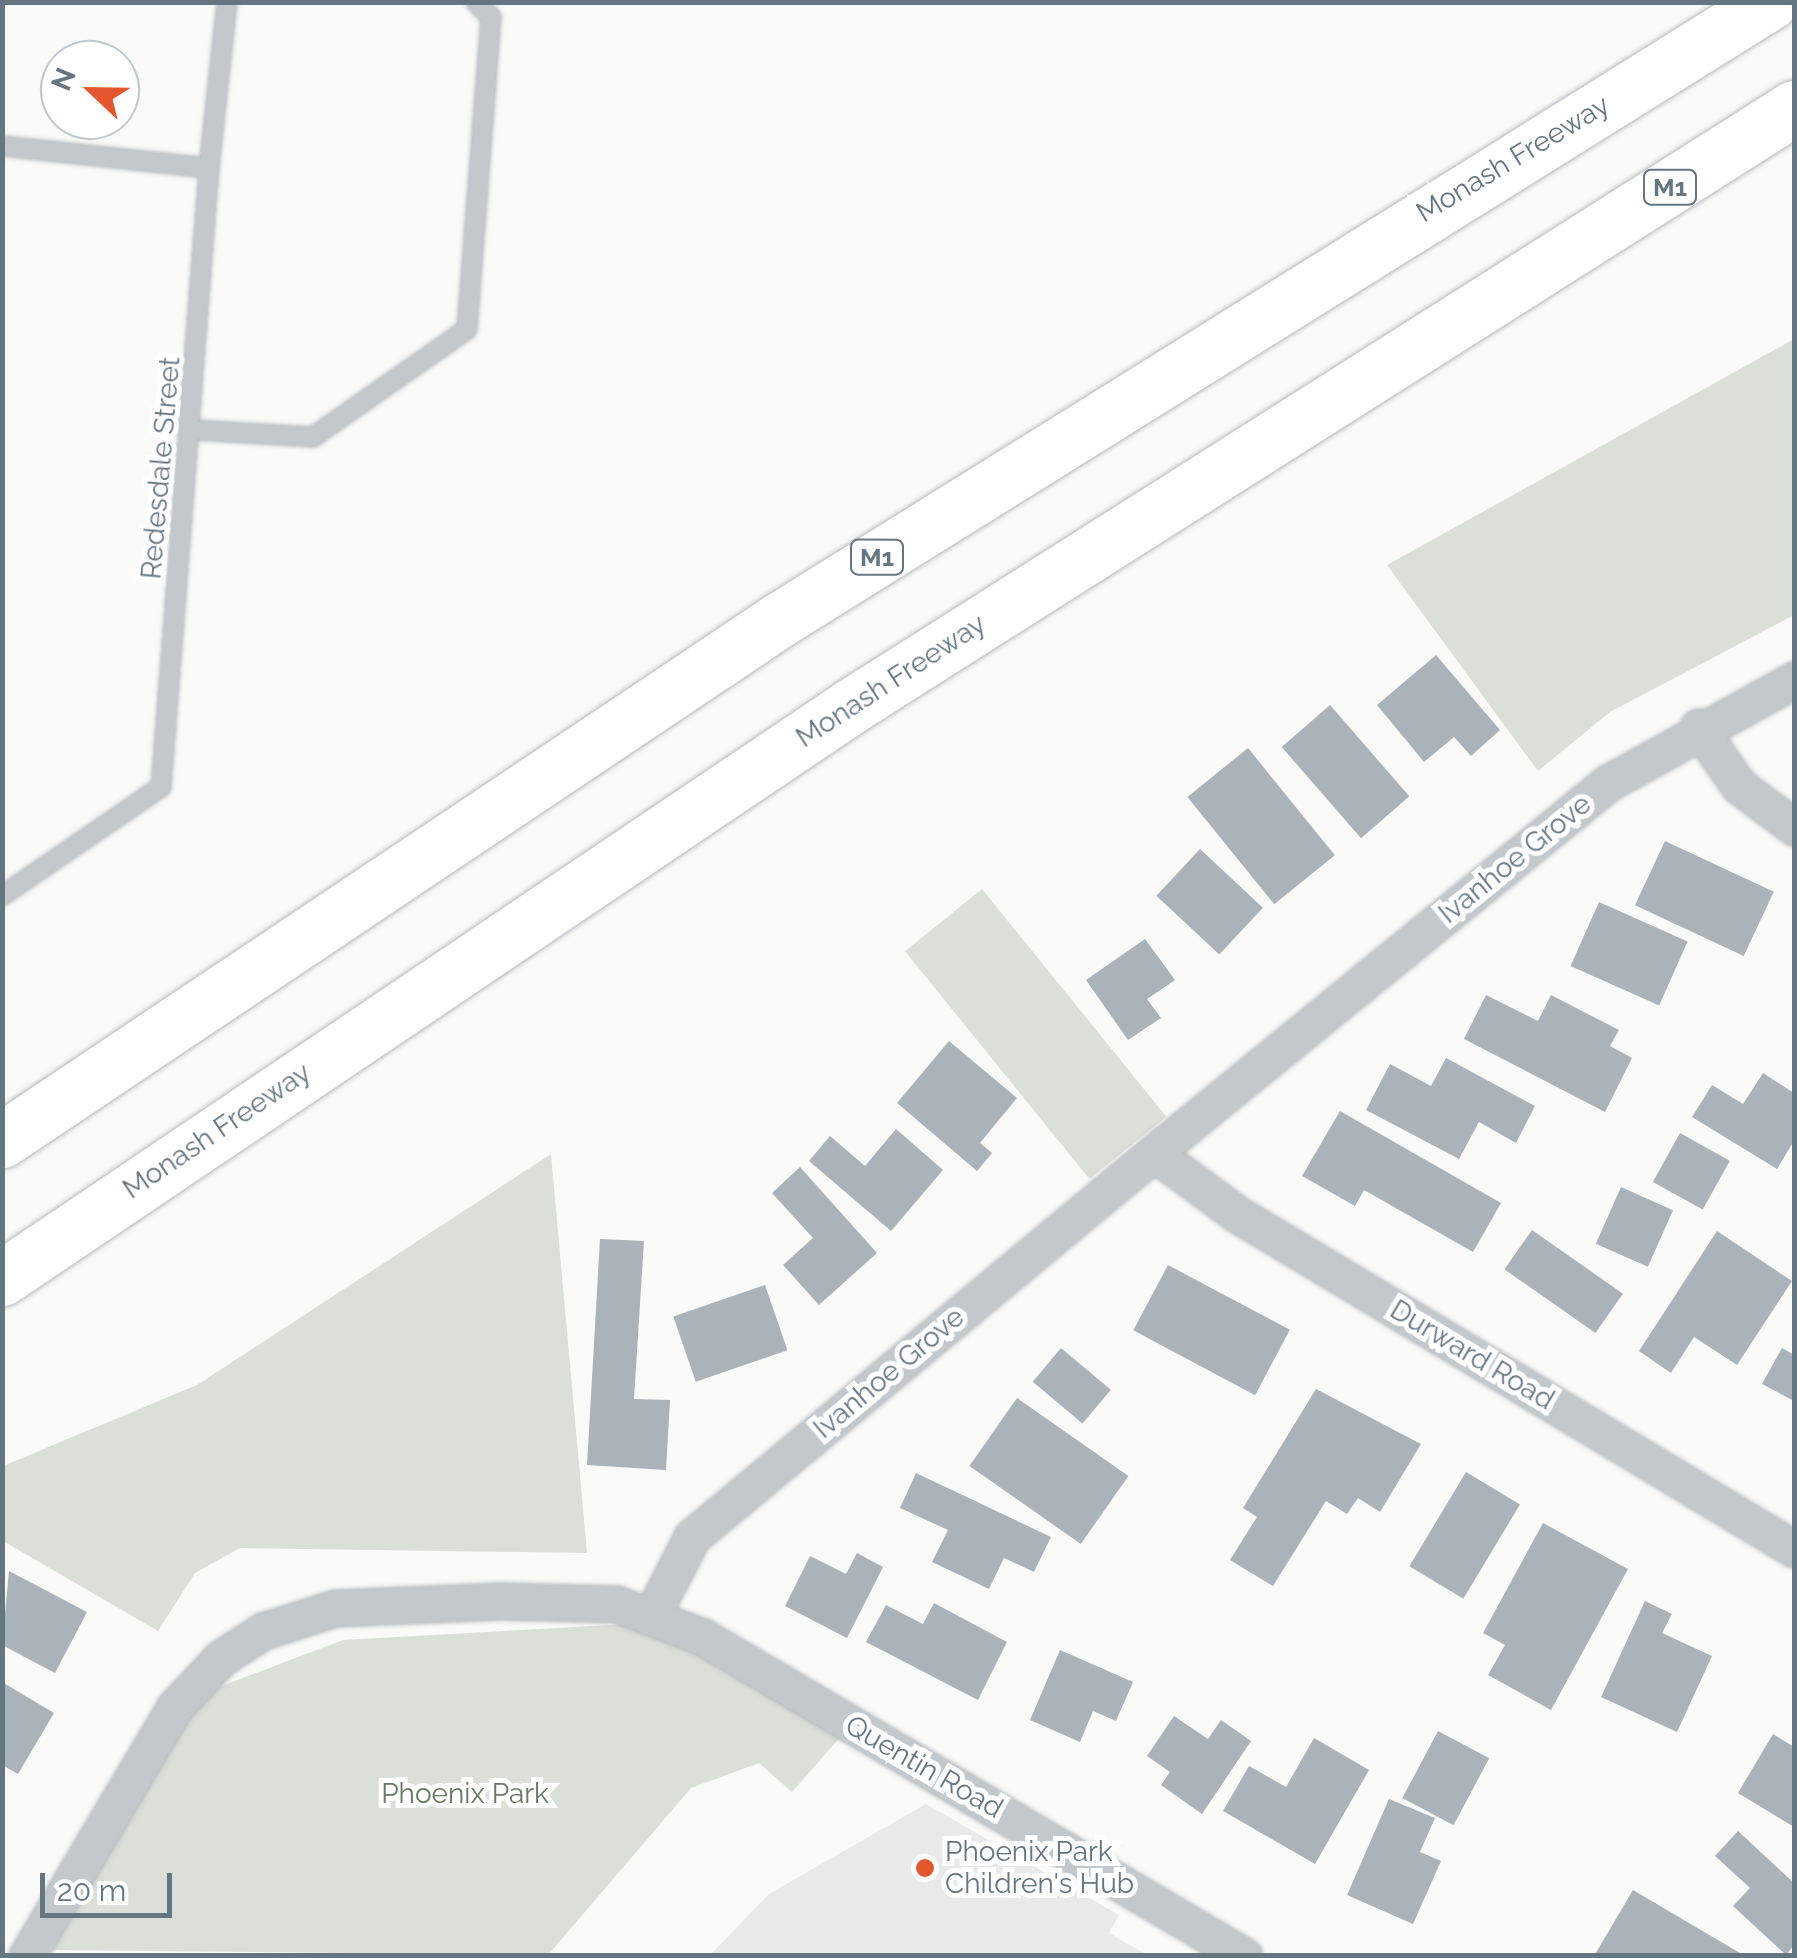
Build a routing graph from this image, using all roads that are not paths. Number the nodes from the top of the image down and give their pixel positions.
1 (227, 2) edge
2 (476, 2) edge
3 (1770, 2) edge
4 (1794, 108) edge
5 (2, 146) edge
6 (1794, 150) edge
7 (209, 168) junction
8 (1546, 266) junction
9 (194, 430) junction
10 (1794, 680) edge
11 (1698, 726) junction
12 (1794, 826) edge
13 (2, 896) edge
14 (2, 1140) edge
15 (1154, 1154) junction
16 (2, 1278) edge
17 (1794, 1549) edge
18 (653, 1613) junction
19 (27, 1956) edge
20 (1244, 1956) edge

1 - 7 lane, Redesdale Street
2 - 9 lane
3 - 14 highway, Monash Freeway / M1
4 - 8 highway, Monash Freeway / M1
5 - 7 lane
6 - 8 highway
7 - 9 lane, Redesdale Street
8 - 16 highway, Monash Freeway / M1
9 - 13 lane, Redesdale Street
10 - 11 street, Ivanhoe Grove
11 - 12 street
11 - 15 street, Ivanhoe Grove
15 - 17 street, Durward Road
15 - 18 street, Ivanhoe Grove
18 - 19 street
18 - 20 street, Quentin Road

